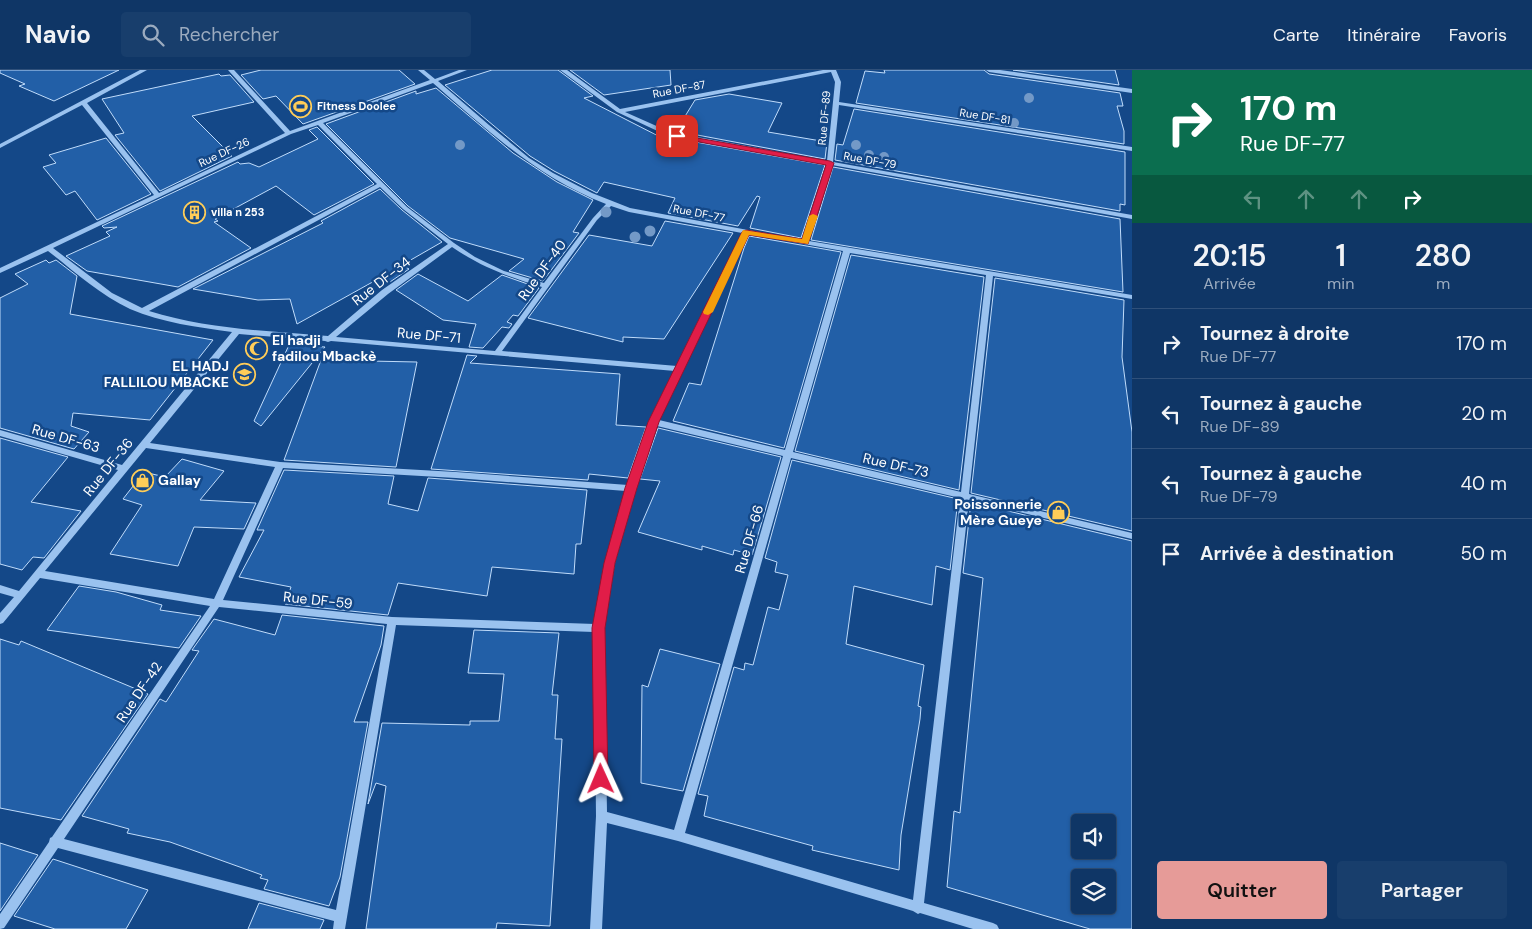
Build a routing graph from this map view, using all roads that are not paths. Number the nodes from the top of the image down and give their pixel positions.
1 (144, 70) edge
2 (231, 70) edge
3 (421, 70) edge
4 (464, 70) edge
5 (563, 70) edge
6 (832, 70) edge
7 (989, 70) edge
8 (434, 80) junction
9 (838, 82) joint
10 (1132, 91) edge
11 (83, 102) junction
12 (836, 103) junction
13 (619, 111) junction
14 (319, 122) junction
15 (289, 133) junction
16 (0, 146) edge
17 (1132, 149) edge
18 (830, 163) junction
19 (381, 184) junction
20 (157, 195) junction
21 (609, 204) junction
22 (1132, 217) edge
23 (746, 232) junction
24 (805, 242) junction
25 (452, 244) junction
26 (48, 248) junction
27 (847, 250) junction
28 (0, 271) edge
29 (990, 274) junction
30 (546, 286) junction
31 (1132, 297) edge
32 (143, 311) junction
33 (237, 331) junction
34 (328, 340) junction
35 (496, 353) junction
36 (680, 369) junction
37 (654, 422) junction
38 (0, 433) edge
39 (144, 446) junction
40 (787, 454) junction
41 (280, 465) junction
42 (125, 469) junction
43 (631, 488) junction
44 (964, 495) junction
45 (1132, 536) edge
46 (38, 574) junction
47 (0, 589) edge
48 (21, 595) junction
49 (217, 603) junction
50 (0, 620) edge
51 (392, 621) junction
52 (599, 628) junction
53 (602, 816) junction
54 (678, 836) junction
55 (54, 842) junction
56 (918, 908) junction
57 (340, 923) edge
58 (0, 924) edge
59 (596, 929) edge
60 (993, 929) edge

1 - 11 street
2 - 15 street
3 - 8 street, Rue DF-77
4 - 8 street, Rue DF-26
5 - 13 street, Rue DF-79
6 - 9 street
6 - 13 street, Rue DF-87
7 - 10 street
8 - 14 street, Rue DF-26
8 - 21 street, Rue DF-77
9 - 12 street, Rue DF-89
11 - 16 street
11 - 20 street
12 - 17 street, Rue DF-81
12 - 18 street, Rue DF-89
13 - 18 street, Rue DF-79
14 - 15 street, Rue DF-26
14 - 19 street
15 - 20 street, Rue DF-26
18 - 22 street, Rue DF-79
18 - 24 street, Rue DF-89
19 - 25 street
19 - 32 street
20 - 26 street, Rue DF-26
21 - 23 street, Rue DF-77
21 - 30 street, Rue DF-40
23 - 24 street, Rue DF-77
23 - 36 street
24 - 27 street, Rue DF-77
25 - 30 street
25 - 34 street, Rue DF-34
26 - 28 street, Rue DF-26
26 - 32 street, Rue DF-71
27 - 29 street, Rue DF-77
27 - 40 street, Rue DF-66
29 - 31 street, Rue DF-77
29 - 44 street
30 - 35 street, Rue DF-40
32 - 33 street, Rue DF-71
33 - 34 street, Rue DF-71
33 - 39 street, Rue DF-36
34 - 35 street, Rue DF-71
35 - 36 street, Rue DF-71
36 - 37 street
37 - 40 street, Rue DF-73
37 - 43 street
38 - 42 street, Rue DF-63
39 - 41 street
39 - 42 street, Rue DF-36
40 - 44 street, Rue DF-73
40 - 54 street, Rue DF-66
41 - 43 street
41 - 49 street, Rue DF-42
42 - 46 street, Rue DF-36
43 - 52 street
44 - 45 street, Rue DF-73
44 - 56 street
46 - 48 street, Rue DF-36
46 - 49 street, Rue DF-59
47 - 48 street
48 - 50 street, Rue DF-36
49 - 51 street, Rue DF-59
49 - 55 street, Rue DF-42
51 - 52 street, Rue DF-59
51 - 57 street
52 - 53 street
53 - 54 street
53 - 59 street
54 - 56 street
55 - 57 street
55 - 58 street, Rue DF-42
56 - 60 street

